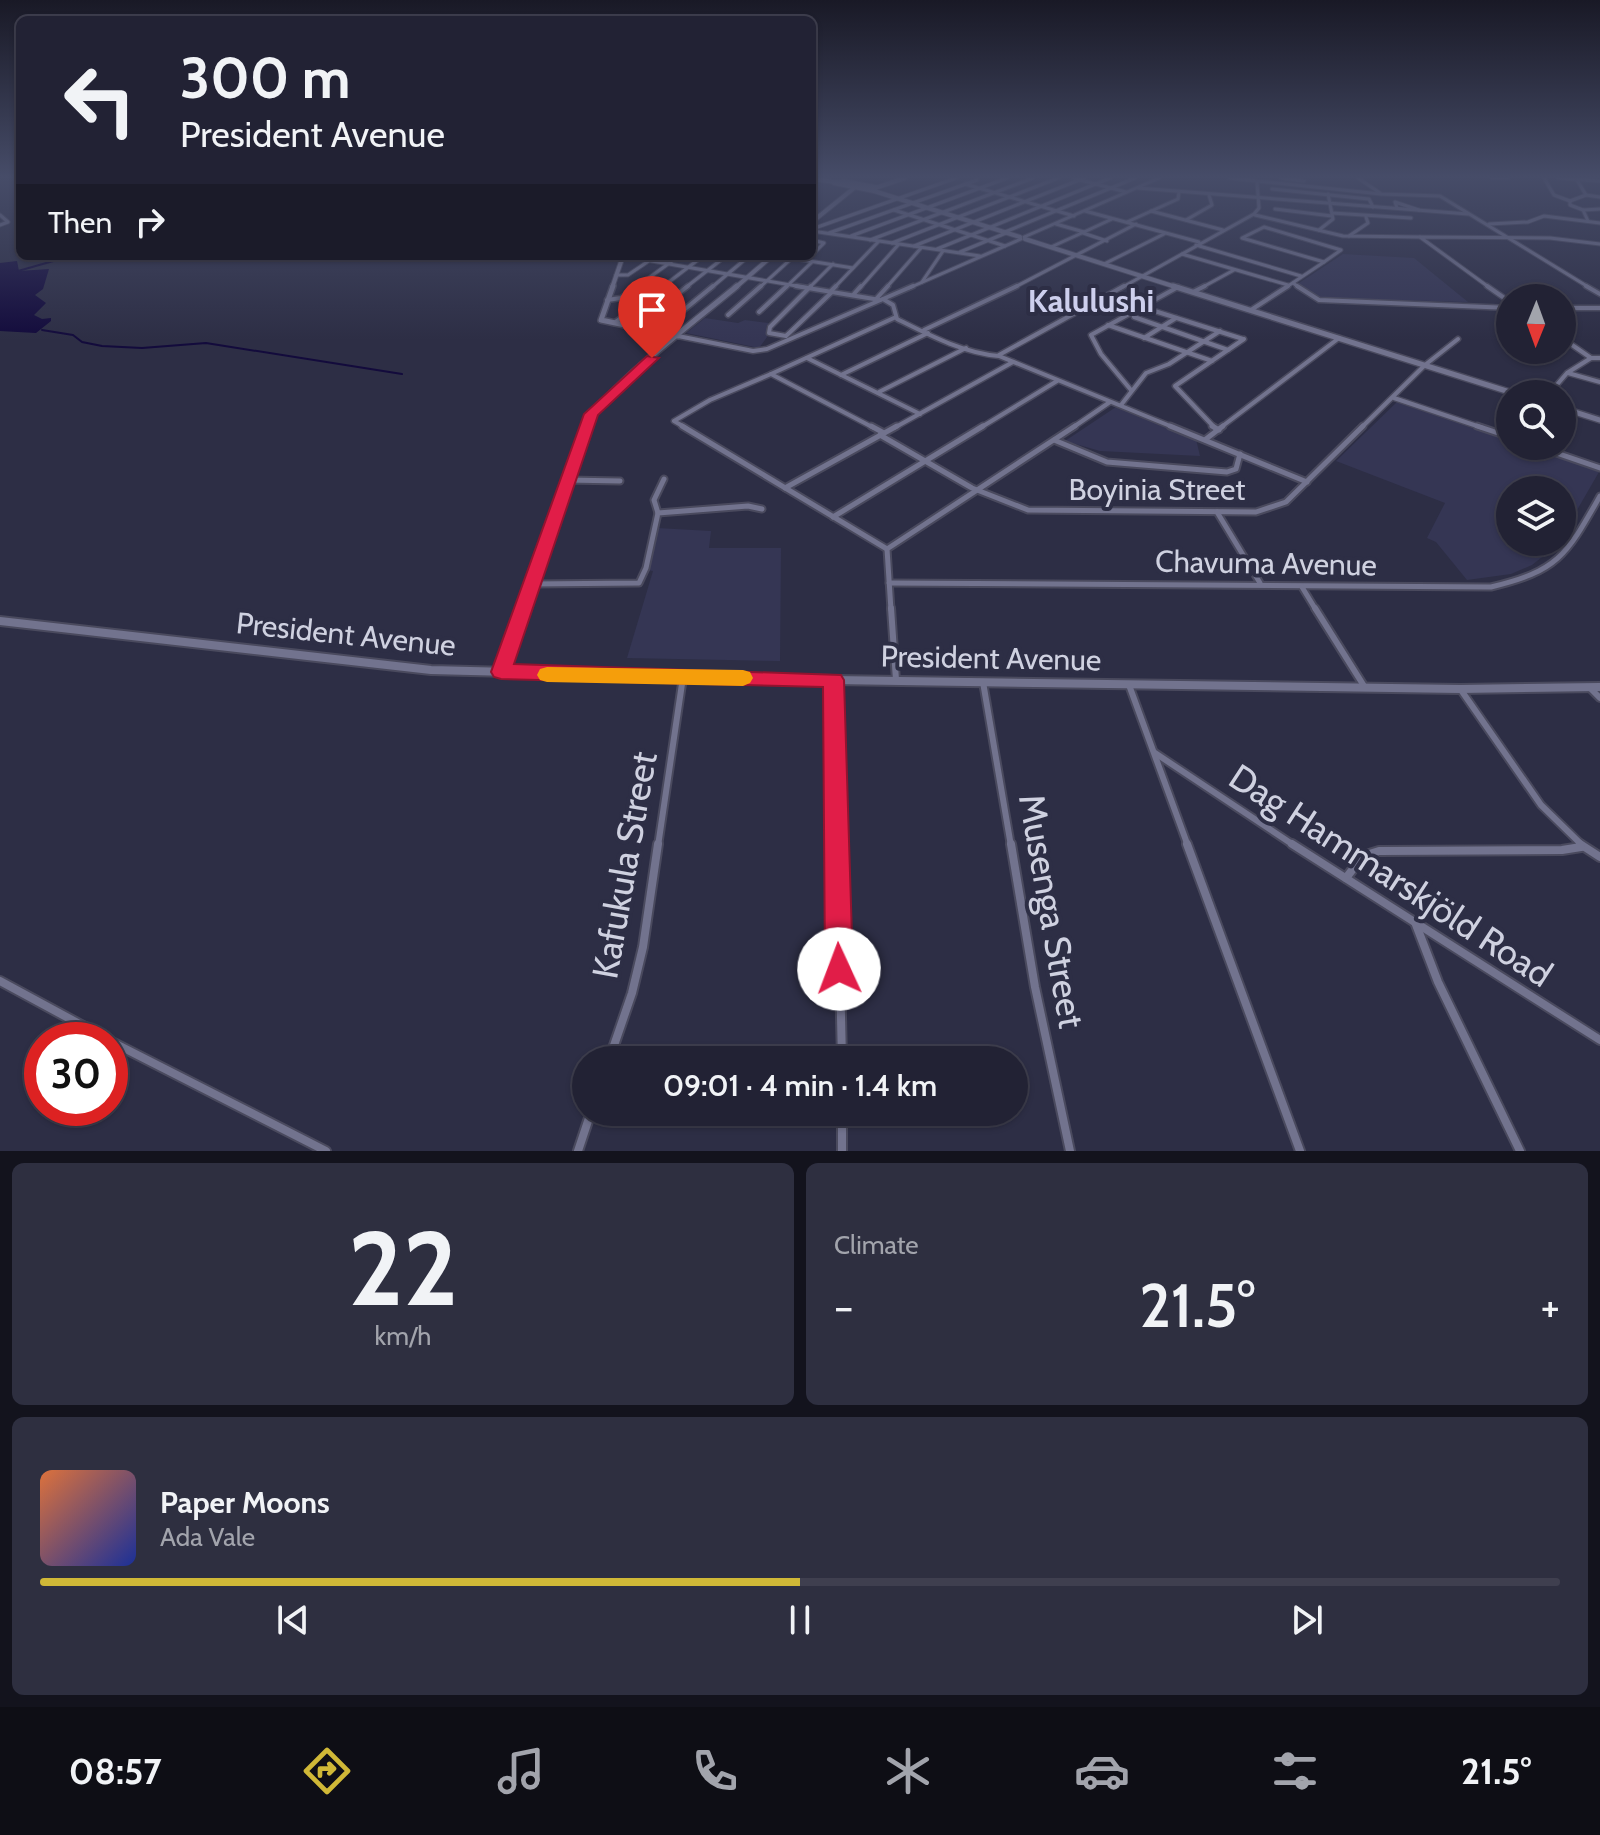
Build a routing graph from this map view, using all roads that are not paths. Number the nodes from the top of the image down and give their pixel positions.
1 (818, 232) edge
2 (832, 232) edge
3 (864, 232) edge
4 (892, 232) edge
5 (920, 232) edge
6 (950, 232) edge
7 (959, 232) edge
8 (977, 232) edge
9 (1002, 232) edge
10 (1009, 232) edge
11 (1037, 232) edge
12 (1083, 232) joint
13 (1123, 232) edge
14 (1162, 232) edge
15 (1220, 232) edge
16 (1253, 232) edge
17 (1279, 232) edge
18 (1325, 232) edge
19 (1352, 232) edge
20 (1499, 232) edge
21 (828, 233) junction
22 (1006, 233) junction
23 (1166, 233) junction
24 (969, 235) junction
25 (1343, 236) junction
26 (1349, 236) junction
27 (850, 237) junction
28 (1420, 237) junction
29 (1508, 237) junction
30 (1023, 238) junction
31 (870, 240) junction
32 (816, 241) edge
33 (879, 241) junction
34 (988, 241) junction
35 (1107, 241) junction
36 (892, 243) junction
37 (899, 244) junction
38 (1199, 244) junction
39 (1599, 245) edge
40 (914, 246) junction
41 (1005, 246) junction
42 (1332, 246) junction
43 (922, 247) junction
44 (1051, 247) junction
45 (937, 249) junction
46 (944, 250) junction
47 (816, 252) edge
48 (959, 253) junction
49 (1181, 254) junction
50 (981, 256) junction
51 (1079, 256) junction
52 (816, 258) edge
53 (622, 260) edge
54 (645, 260) edge
55 (674, 260) edge
56 (698, 260) edge
57 (721, 260) edge
58 (744, 260) edge
59 (767, 260) edge
60 (790, 260) edge
61 (809, 260) edge
62 (649, 261) junction
63 (1324, 262) junction
64 (668, 264) junction
65 (833, 264) junction
66 (1104, 264) junction
67 (688, 267) junction
68 (853, 268) junction
69 (1235, 269) junction
70 (707, 270) junction
71 (728, 274) junction
72 (616, 275) junction
73 (1141, 275) junction
74 (1302, 276) junction
75 (747, 277) junction
76 (766, 281) junction
77 (922, 282) junction
78 (788, 284) junction
79 (1291, 284) junction
80 (1178, 287) junction
81 (810, 288) junction
82 (832, 291) junction
83 (1193, 292) junction
84 (1496, 292) edge
85 (1600, 294) edge
86 (853, 295) junction
87 (880, 299) junction
88 (607, 300) junction
89 (1149, 302) junction
90 (1142, 307) junction
91 (1496, 307) edge
92 (1576, 308) edge
93 (1600, 308) edge
94 (1152, 309) junction
95 (1251, 310) junction
96 (1133, 311) junction
97 (759, 312) dead end
98 (728, 315) dead end
99 (896, 317) junction
100 (1177, 317) junction
101 (613, 323) junction
102 (1107, 325) junction
103 (635, 327) junction
104 (1162, 327) junction
105 (923, 330) junction
106 (1220, 331) junction
107 (657, 332) junction
108 (929, 333) junction
109 (678, 336) junction
110 (786, 338) junction
111 (1144, 338) junction
112 (1339, 338) junction
113 (1458, 339) dead end
114 (1204, 342) junction
115 (966, 348) junction
116 (1576, 348) edge
117 (1229, 350) junction
118 (1187, 353) junction
119 (999, 356) junction
120 (806, 358) junction
121 (1591, 358) junction
122 (1600, 358) edge
123 (1014, 362) junction
124 (1213, 362) junction
125 (1425, 365) junction
126 (1567, 373) junction
127 (771, 374) junction
128 (841, 375) junction
129 (1058, 380) junction
130 (1561, 380) edge
131 (1600, 382) edge
132 (1496, 388) edge
133 (1131, 390) junction
134 (879, 392) junction
135 (1394, 398) junction
136 (1111, 402) junction
137 (1121, 405) junction
138 (1576, 412) edge
139 (920, 414) junction
140 (1600, 420) edge
141 (1219, 430) junction
142 (1496, 432) edge
143 (882, 434) junction
144 (1054, 440) junction
145 (1206, 440) junction
146 (1240, 454) junction
147 (926, 460) junction
148 (1576, 460) edge
149 (1600, 468) edge
150 (664, 479) dead end
151 (568, 480) junction
152 (620, 481) dead end
153 (1307, 482) junction
154 (785, 488) junction
155 (980, 491) junction
156 (1600, 496) edge
157 (762, 509) dead end
158 (1217, 512) junction
159 (658, 513) junction
160 (833, 517) junction
161 (887, 549) junction
162 (889, 583) junction
163 (531, 584) junction
164 (1261, 584) junction
165 (1301, 586) junction
166 (0, 621) edge
167 (501, 672) junction
168 (683, 677) junction
169 (833, 680) junction
170 (896, 680) junction
171 (983, 681) junction
172 (1129, 684) junction
173 (1364, 686) junction
174 (1600, 687) edge
175 (1590, 688) junction
176 (1460, 689) junction
177 (1600, 698) edge
178 (1155, 753) junction
179 (1581, 847) junction
180 (1600, 857) edge
181 (1346, 878) junction
182 (1414, 921) junction
183 (0, 981) edge
184 (1242, 990) junction
185 (76, 1022) edge
186 (1600, 1040) edge
187 (614, 1046) edge
188 (842, 1046) edge
189 (128, 1050) edge
190 (586, 1126) edge
191 (842, 1126) edge
192 (326, 1151) edge
193 (578, 1151) edge
194 (842, 1151) edge
195 (1070, 1151) edge
196 (1300, 1151) edge
197 (1520, 1151) edge

1 - 21 street
2 - 21 street
3 - 27 street
4 - 31 street
5 - 36 street
6 - 40 street
7 - 24 street
8 - 24 street
9 - 22 street
10 - 22 street
11 - 30 street
12 - 35 street
12 - 44 street
13 - 35 street
14 - 23 street
15 - 38 street
16 - 63 street
17 - 42 street
18 - 25 street
19 - 26 street
20 - 29 street
21 - 27 street
22 - 30 street
22 - 34 street
23 - 38 street
23 - 66 street
24 - 34 street
24 - 45 street
25 - 26 street
25 - 42 street
26 - 28 street
27 - 31 street
28 - 29 street
28 - 84 street
29 - 39 street
29 - 85 street
30 - 41 street
30 - 44 street
31 - 33 street
32 - 47 street
33 - 36 street
33 - 68 street
34 - 41 street
34 - 48 street
35 - 51 street
36 - 37 street
37 - 40 street
37 - 86 street
38 - 49 street
38 - 74 street
40 - 43 street
41 - 50 street
42 - 63 street
43 - 45 street
43 - 87 street
44 - 51 street
45 - 46 street
46 - 48 street
46 - 77 street
48 - 50 street
49 - 69 street
49 - 73 street
50 - 77 street
51 - 66 street
51 - 105 street
52 - 65 street
53 - 72 street
54 - 62 street
55 - 64 street
56 - 67 street
57 - 70 street
58 - 71 street
59 - 75 street
60 - 76 street
61 - 78 street
62 - 64 street
62 - 72 street
63 - 74 street
64 - 67 street
64 - 88 street
65 - 68 street
65 - 81 street
66 - 73 street
67 - 70 street
67 - 101 street
68 - 82 street
69 - 79 street
69 - 83 street
70 - 71 street
70 - 103 street
71 - 75 street
71 - 107 street
72 - 88 street
73 - 80 street
73 - 119 street
74 - 79 street
75 - 76 street
75 - 109 street
76 - 78 street
76 - 98 street
77 - 87 street
78 - 81 street
78 - 97 street
79 - 91 street
79 - 95 street
80 - 83 street
80 - 89 street
81 - 82 street
81 - 110 street
82 - 86 street
82 - 110 street
83 - 95 street
86 - 87 street
87 - 99 street
87 - 110 street
88 - 101 street
89 - 90 street
89 - 94 street
90 - 94 street
90 - 96 street
92 - 93 street
94 - 100 street
95 - 112 street
96 - 102 street
96 - 104 street
99 - 105 street
99 - 120 street
100 - 104 street
100 - 106 street
101 - 103 street
102 - 111 street
102 - 133 street
103 - 107 street
104 - 111 street
104 - 114 street
105 - 108 street
106 - 114 street
106 - 117 street
107 - 109 street
108 - 115 street
108 - 128 street
109 - 110 street
109 - 151 street
111 - 118 street
112 - 125 street
112 - 141 street
113 - 125 street, Boyinia Street
114 - 117 street
114 - 118 street
115 - 119 street
115 - 134 street
116 - 121 street
117 - 124 street
118 - 124 street
118 - 133 street
119 - 123 street
120 - 127 street
120 - 128 street
121 - 122 street
121 - 126 street
123 - 129 street
123 - 139 street
124 - 141 street
125 - 132 street
125 - 135 street, Boyinia Street
126 - 130 street
126 - 131 street
127 - 143 street, Boyinia Street
127 - 154 street
128 - 134 street
129 - 136 street
129 - 147 street
133 - 137 street
134 - 139 street
135 - 142 street
135 - 153 street, Boyinia Street
136 - 137 street
136 - 144 street
137 - 145 street
138 - 140 street
139 - 143 street
141 - 145 street
143 - 147 street, Boyinia Street
143 - 154 street
144 - 146 street
144 - 155 street
145 - 146 street
146 - 153 street
147 - 155 street, Boyinia Street
147 - 160 street
148 - 149 street
150 - 159 street
151 - 152 street
151 - 163 street
153 - 158 street, Boyinia Street
154 - 160 street
155 - 158 street, Boyinia Street
155 - 161 street
156 - 165 street, Chavuma Avenue
157 - 159 street
158 - 164 street
159 - 163 street
160 - 161 street
161 - 162 street
162 - 164 street, Chavuma Avenue
162 - 170 street
163 - 167 street
164 - 165 street, Chavuma Avenue
165 - 173 street
166 - 167 street, President Avenue
167 - 168 street, President Avenue
168 - 169 street, President Avenue
168 - 187 street, Kafukula Street
169 - 170 street, President Avenue
169 - 188 street
170 - 171 street, President Avenue
171 - 172 street, President Avenue
171 - 195 street, Musenga Street
172 - 173 street, President Avenue
172 - 178 street
172 - 184 street
173 - 176 street, President Avenue
174 - 175 street, President Avenue
175 - 176 street, President Avenue
175 - 177 street
176 - 179 street
178 - 181 street, Dag Hammarskjöld Road
178 - 184 street
179 - 180 street
179 - 181 street
181 - 182 street, Dag Hammarskjöld Road
182 - 186 street, Dag Hammarskjöld Road
182 - 197 street
183 - 185 street
184 - 196 street
189 - 192 street
190 - 193 street
191 - 194 street

